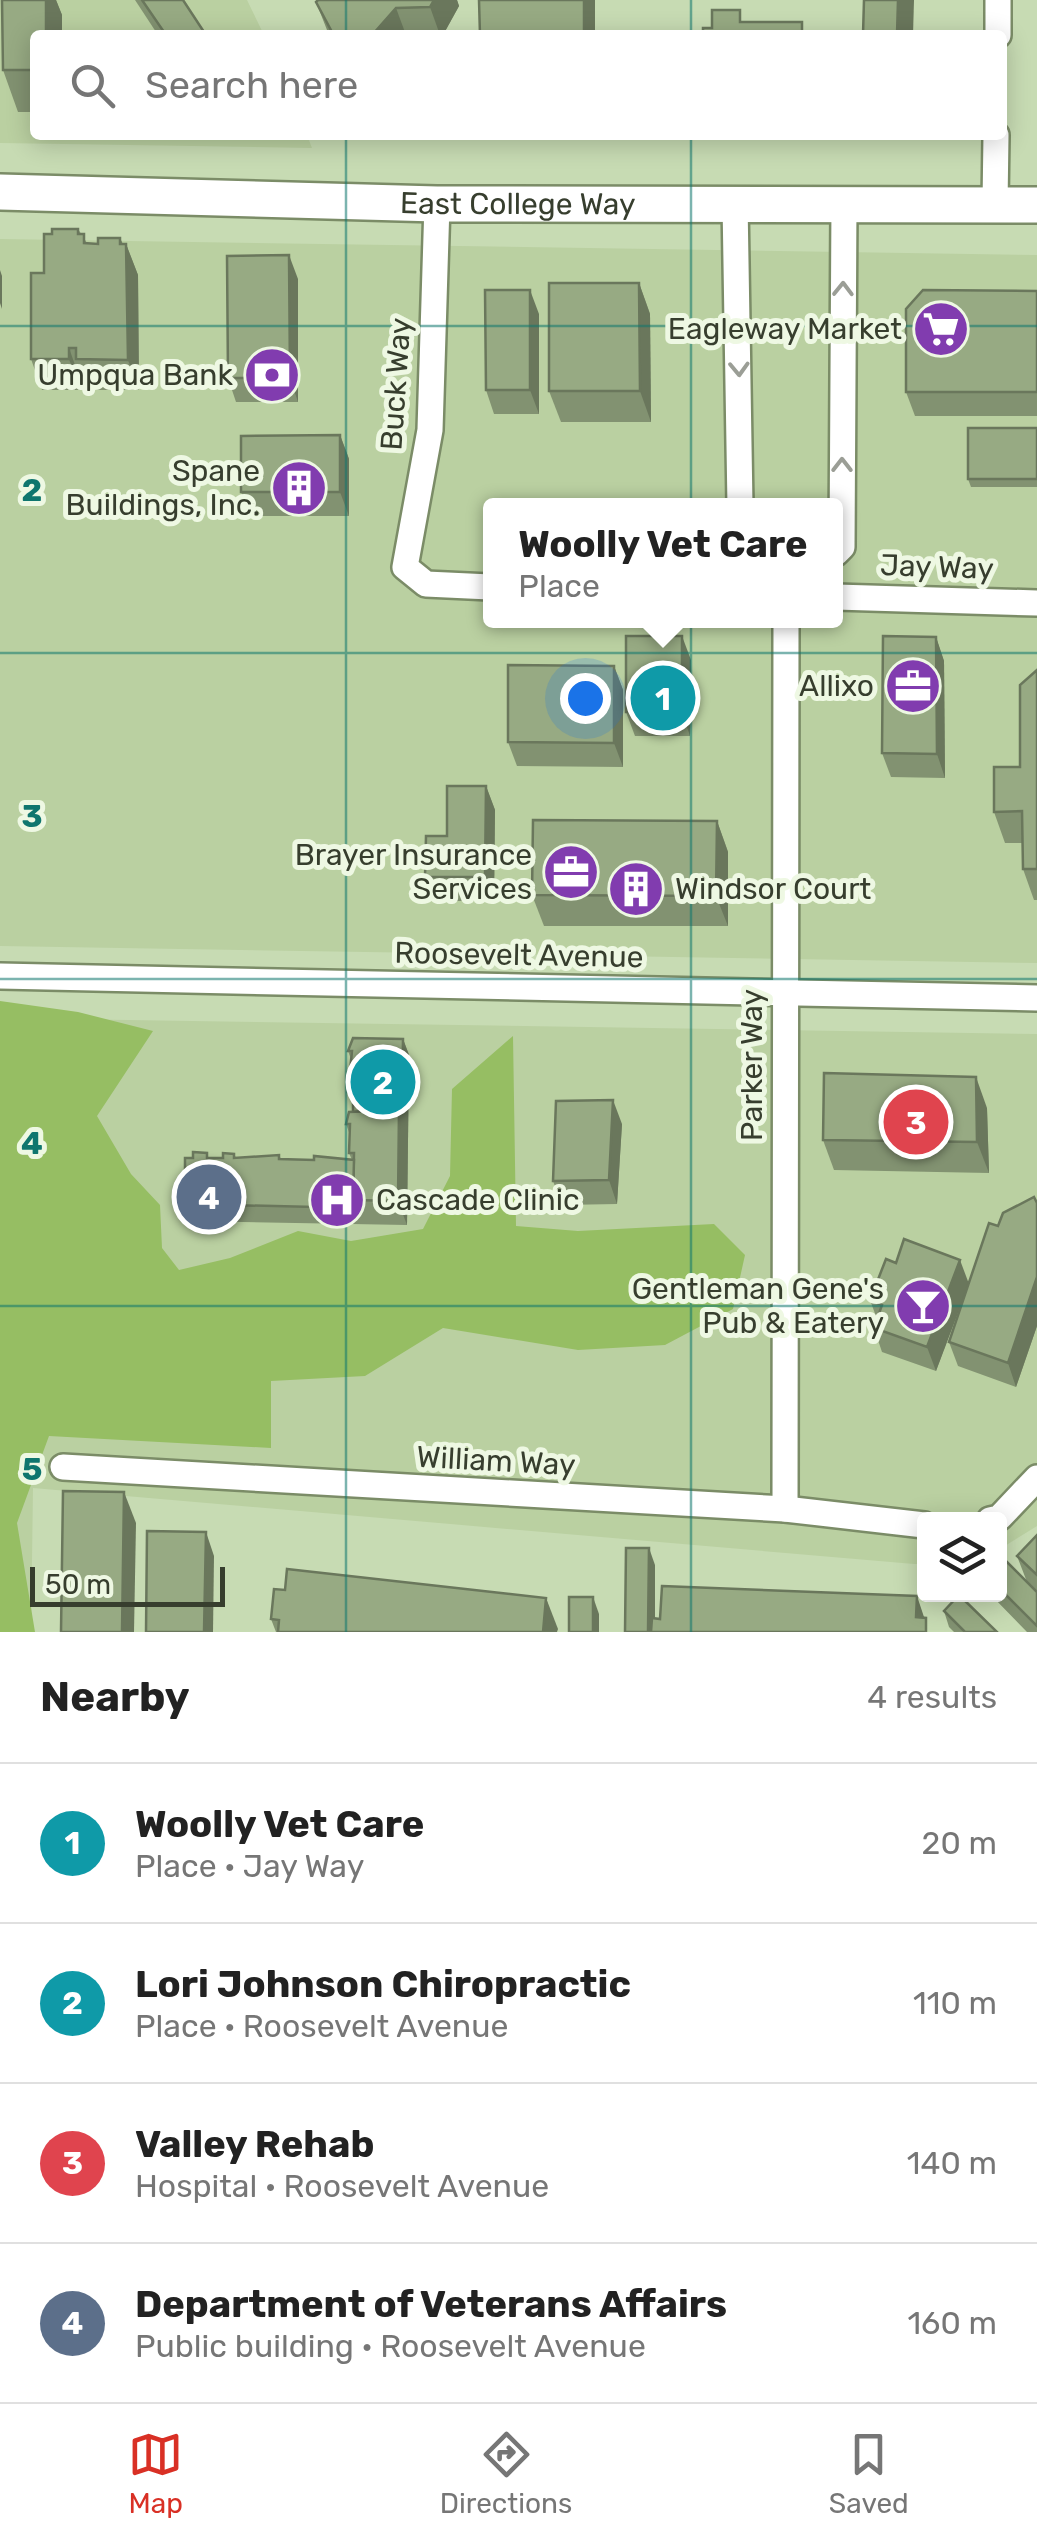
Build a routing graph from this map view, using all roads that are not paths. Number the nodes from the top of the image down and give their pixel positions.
1 (998, 0) edge
2 (998, 30) edge
3 (996, 140) edge
4 (0, 192) edge
5 (735, 202) junction
6 (437, 204) junction
7 (844, 204) junction
8 (995, 204) junction
9 (1037, 205) edge
10 (740, 498) edge
11 (842, 498) edge
12 (483, 587) edge
13 (843, 597) edge
14 (1037, 603) edge
15 (786, 628) edge
16 (0, 976) edge
17 (784, 994) junction
18 (1037, 998) edge
19 (63, 1467) dead end
20 (1037, 1478) edge
21 (785, 1509) junction
22 (1005, 1512) edge
23 (917, 1524) edge

1 - 2 street
3 - 8 street
4 - 6 main road, East College Way
5 - 6 main road, East College Way
5 - 7 main road, East College Way
5 -> 10 street
6 - 12 street, Buck Way
7 - 8 main road, East College Way
11 -> 7 street
8 - 9 main road, East College Way
13 - 14 street, Jay Way
15 - 17 street, Parker Way
16 - 17 street, Roosevelt Avenue
17 - 18 street, Roosevelt Avenue
17 - 21 street, Parker Way
19 - 21 street, William Way
20 - 22 street
21 - 23 street, William Way

